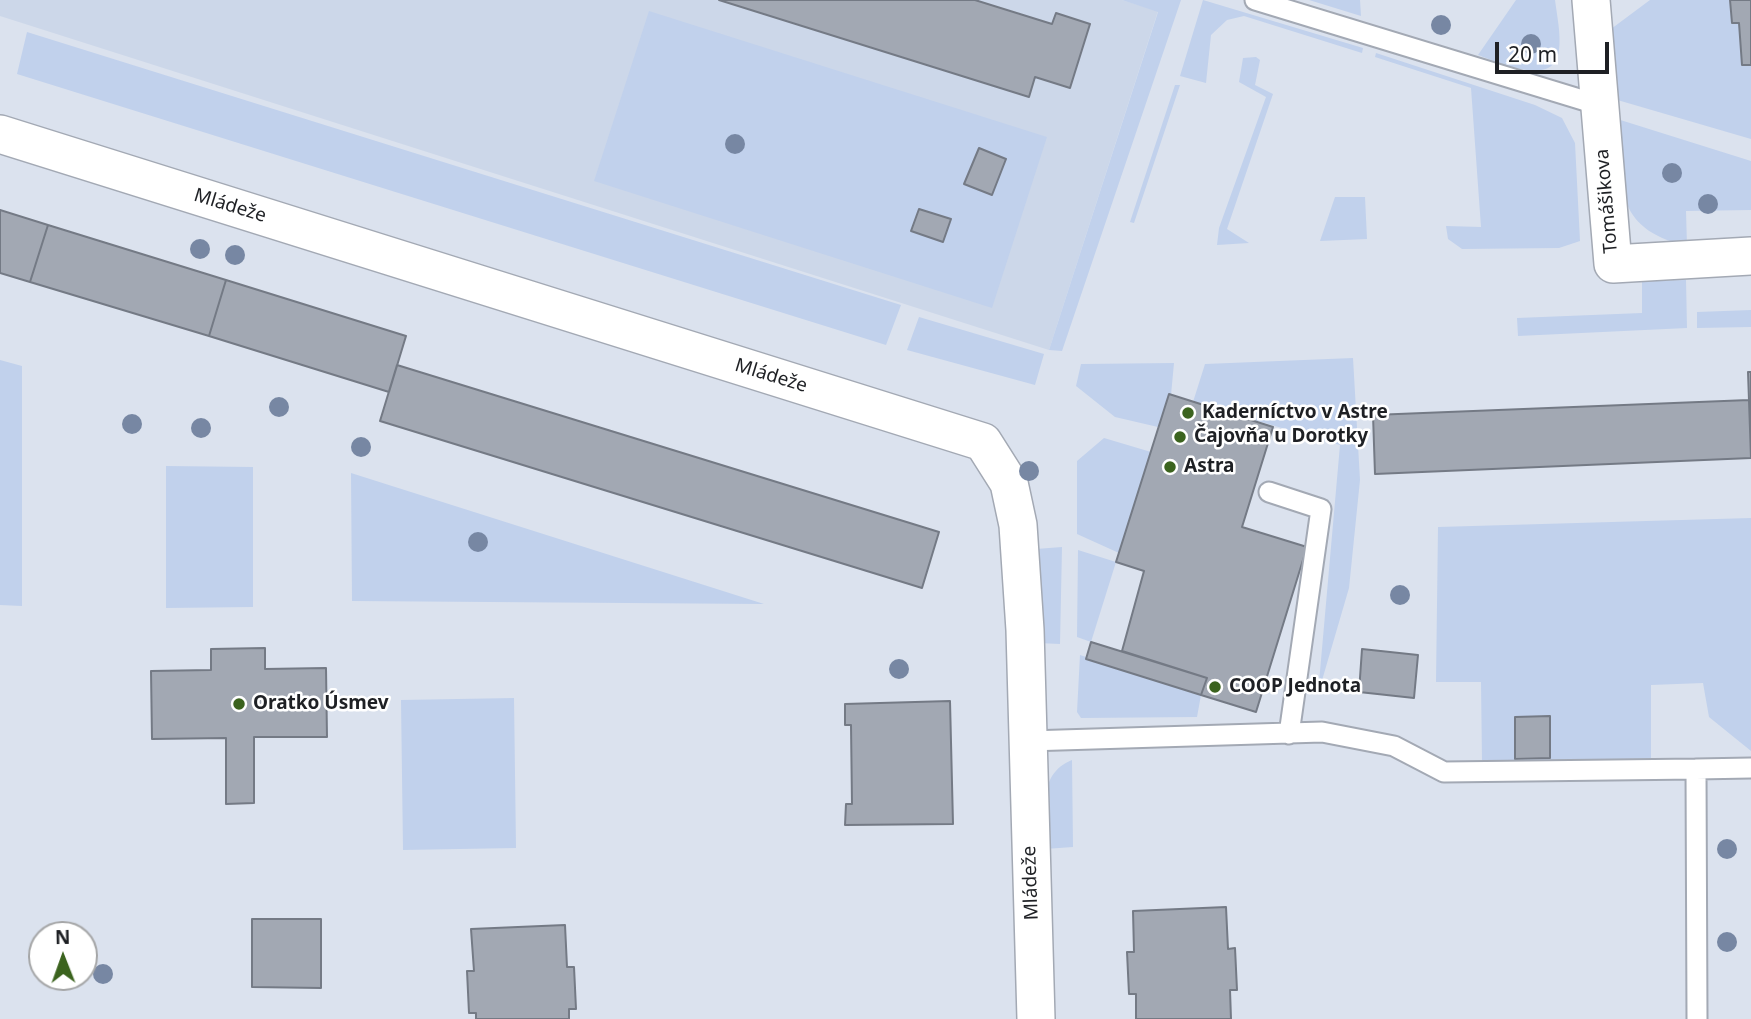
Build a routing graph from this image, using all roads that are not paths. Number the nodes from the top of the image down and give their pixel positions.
1 (1255, 0) edge
2 (1591, 0) edge
3 (1598, 105) junction
4 (0, 134) edge
5 (1751, 256) edge
6 (1269, 492) dead end
7 (1289, 734) junction
8 (1028, 741) junction
9 (1751, 768) edge
10 (1696, 769) junction
11 (1036, 1019) edge
12 (1697, 1019) edge

1 - 3 lane
2 - 3 street, Tomášikova
3 - 5 street, Tomášikova
4 - 8 street, Mládeže
6 - 7 lane
7 - 8 lane
7 - 10 lane
8 - 11 street, Mládeže
9 - 10 lane
10 - 12 lane

